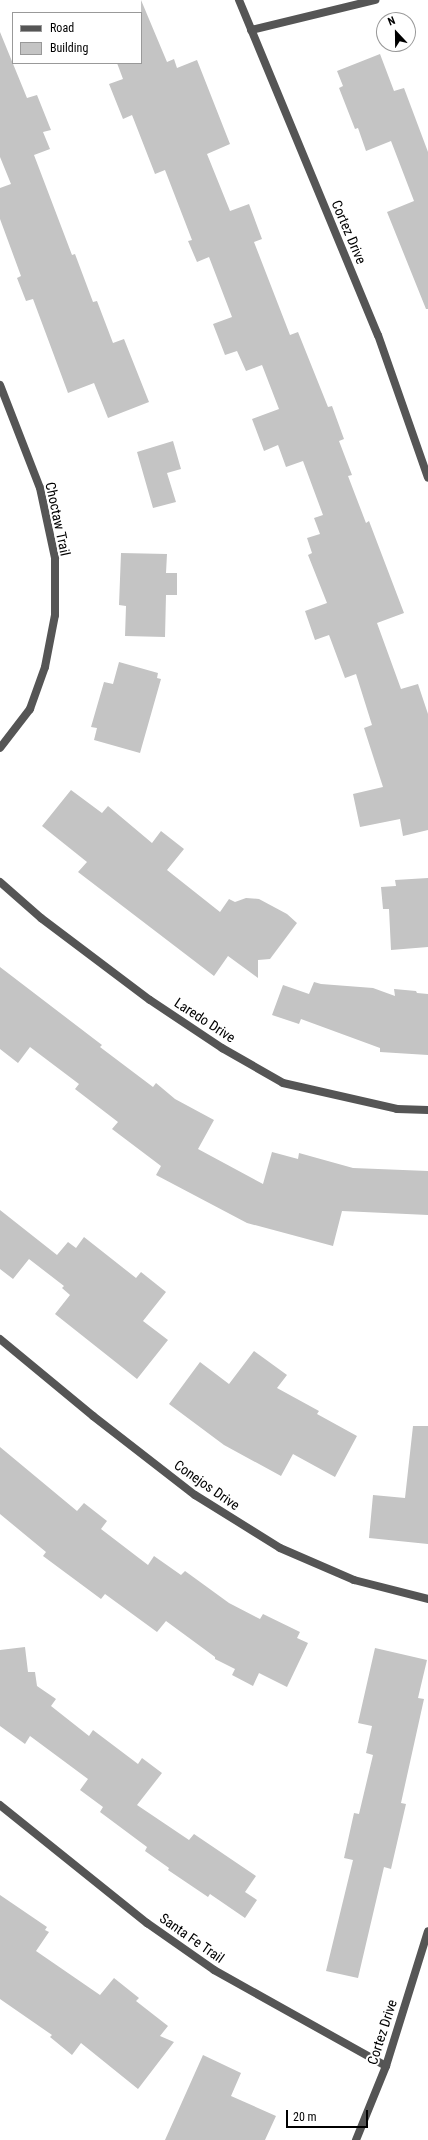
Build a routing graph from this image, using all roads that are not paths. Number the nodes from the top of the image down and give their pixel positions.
1 (239, 0) edge
2 (375, 0) edge
3 (251, 30) junction
4 (0, 385) edge
5 (428, 478) edge
6 (0, 748) edge
7 (0, 882) edge
8 (428, 1110) edge
9 (0, 1339) edge
10 (428, 1599) edge
11 (0, 1806) edge
12 (428, 1931) edge
13 (386, 2066) junction
14 (356, 2140) edge

1 - 3 street, Cortez Drive
2 - 3 street
3 - 5 street, Cortez Drive
4 - 6 street, Choctaw Trail
7 - 8 street, Laredo Drive
9 - 10 street, Conejos Drive
11 - 13 street, Santa Fe Trail
12 - 13 street, Cortez Drive
13 - 14 street, Cortez Drive

